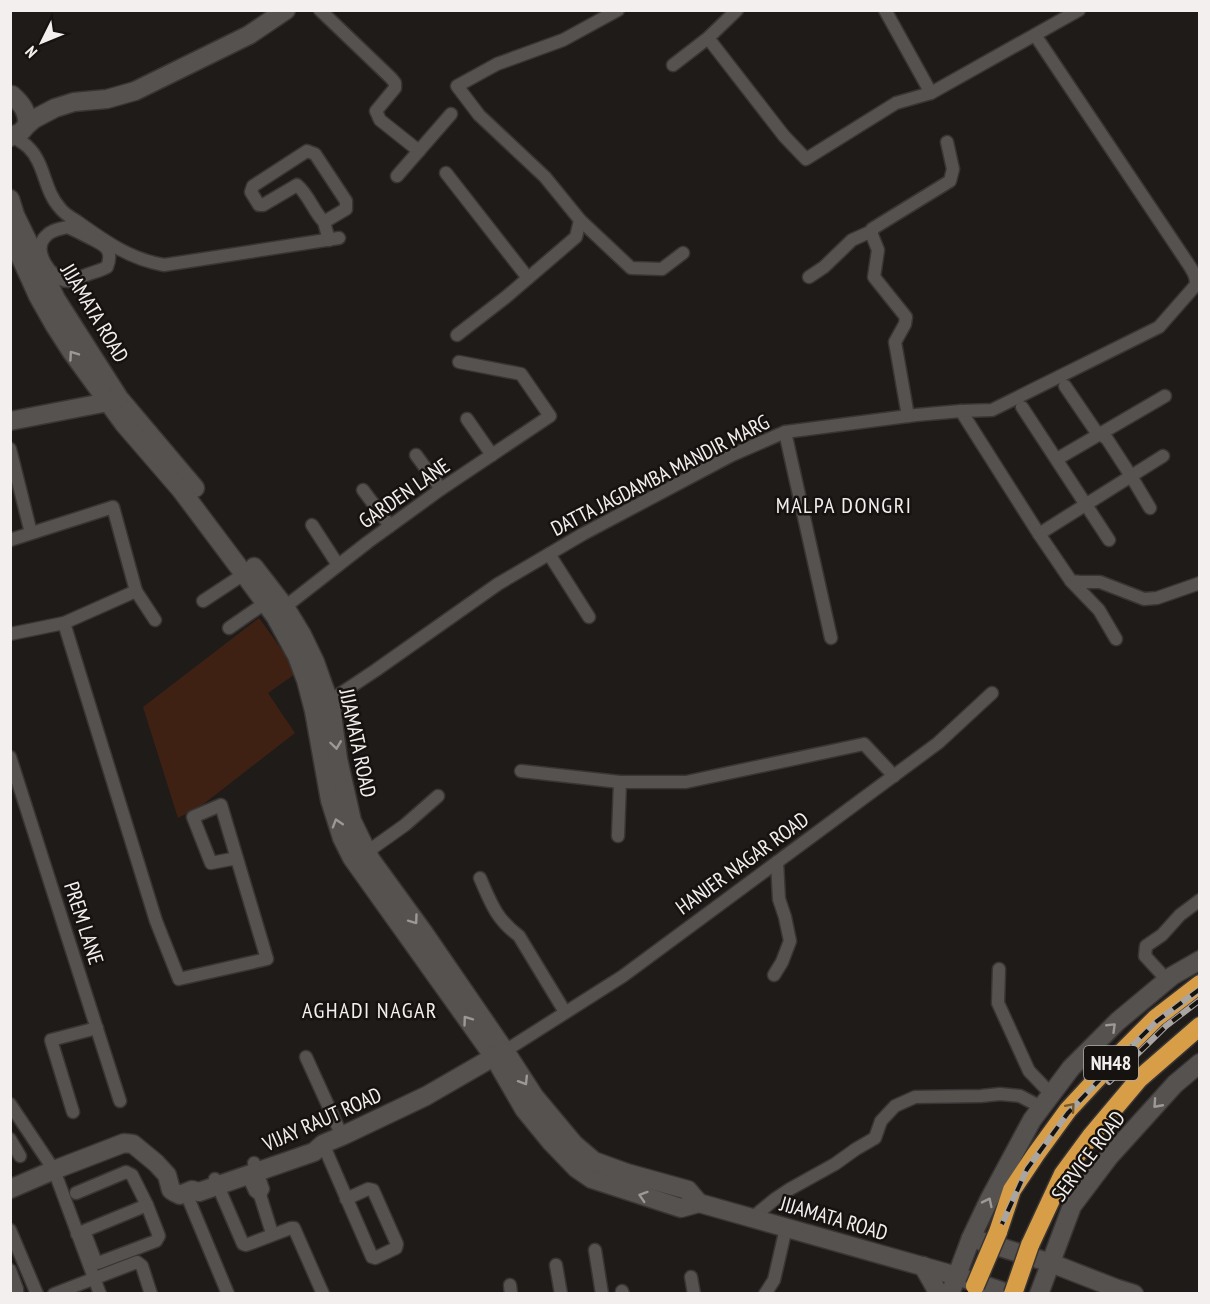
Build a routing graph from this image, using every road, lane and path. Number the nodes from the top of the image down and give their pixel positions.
1 (286, 10) edge
2 (320, 10) edge
3 (618, 10) edge
4 (738, 10) edge
5 (885, 10) edge
6 (1079, 10) edge
7 (1035, 35) junction
8 (708, 38) junction
9 (673, 65) dead end
10 (931, 93) junction
11 (15, 98) edge
12 (55, 108) junction
13 (451, 114) dead end
14 (17, 133) edge
15 (947, 142) dead end
16 (419, 151) junction
17 (446, 173) dead end
18 (397, 176) dead end
19 (10, 199) edge
20 (580, 220) junction
21 (324, 222) junction
22 (75, 225) junction
23 (872, 231) junction
24 (10, 234) edge
25 (683, 253) dead end
26 (41, 261) junction
27 (809, 277) dead end
28 (528, 278) junction
29 (457, 335) dead end
30 (459, 362) dead end
31 (1065, 386) dead end
32 (1165, 396) dead end
33 (114, 400) junction
34 (1022, 407) dead end
35 (961, 411) junction
36 (908, 416) junction
37 (467, 419) dead end
38 (10, 421) edge
39 (785, 432) junction
40 (1099, 433) junction
41 (10, 449) edge
42 (416, 455) dead end
43 (492, 455) junction
44 (1163, 456) dead end
45 (1057, 459) junction
46 (1131, 476) junction
47 (441, 489) junction
48 (363, 490) dead end
49 (189, 491) junction
50 (1086, 504) junction
51 (1150, 508) dead end
52 (312, 525) dead end
53 (390, 526) junction
54 (32, 533) junction
55 (1039, 534) junction
56 (10, 540) edge
57 (1109, 540) dead end
58 (549, 554) junction
59 (338, 565) junction
60 (244, 574) junction
61 (1071, 580) junction
62 (1200, 583) edge
63 (136, 591) junction
64 (203, 602) dead end
65 (275, 609) junction
66 (589, 617) dead end
67 (155, 620) dead end
68 (64, 623) junction
69 (228, 628) dead end
70 (10, 634) edge
71 (831, 638) dead end
72 (1116, 639) dead end
73 (992, 693) dead end
74 (321, 706) junction
75 (10, 758) edge
76 (521, 771) dead end
77 (894, 776) junction
78 (620, 782) junction
79 (438, 796) dead end
80 (618, 836) dead end
81 (359, 855) junction
82 (237, 858) junction
83 (777, 862) junction
84 (480, 878) dead end
85 (1200, 900) edge
86 (1200, 960) edge
87 (999, 969) dead end
88 (774, 975) dead end
89 (1167, 980) junction
90 (1200, 984) edge
91 (566, 1012) junction
92 (1200, 1026) edge
93 (97, 1028) junction
94 (500, 1054) junction
95 (306, 1057) dead end
96 (1200, 1063) edge
97 (120, 1101) dead end
98 (1046, 1101) junction
99 (10, 1104) edge
100 (74, 1112) dead end
101 (342, 1136) junction
102 (10, 1139) edge
103 (323, 1144) junction
104 (20, 1156) dead end
105 (253, 1170) junction
106 (56, 1174) junction
107 (218, 1183) junction
108 (10, 1189) edge
109 (189, 1191) junction
110 (76, 1193) dead end
111 (10, 1199) edge
112 (346, 1199) junction
113 (147, 1205) junction
114 (752, 1218) junction
115 (786, 1228) junction
116 (10, 1230) edge
117 (81, 1232) junction
118 (971, 1238) junction
119 (595, 1250) dead end
120 (1051, 1263) junction
121 (556, 1265) dead end
122 (923, 1266) junction
123 (10, 1270) edge
124 (957, 1275) junction
125 (94, 1278) junction
126 (691, 1278) dead end
127 (974, 1290) edge
128 (17, 1293) edge
129 (37, 1293) edge
130 (54, 1293) edge
131 (100, 1293) edge
132 (151, 1293) edge
133 (228, 1293) edge
134 (323, 1293) edge
135 (561, 1293) edge
136 (602, 1293) edge
137 (694, 1293) edge
138 (765, 1293) edge
139 (939, 1293) edge
140 (950, 1293) edge
141 (1011, 1293) edge
142 (1039, 1293) edge
143 (1134, 1293) edge

1 - 12 street
2 - 16 street
3 - 20 street
4 - 8 street
5 - 10 street
6 - 7 street
7 - 10 street
7 - 35 street, DATTA JAGDAMBA MANDIR MARG
8 - 9 street
8 - 10 street
11 - 12 street
11 - 14 street
12 - 14 street
13 - 16 street
14 - 22 street
15 - 23 street
16 - 18 street
17 - 28 street
19 - 26 street, JIJAMATA ROAD
20 - 25 street
20 - 28 street
21 - 21 street
21 - 22 street
22 - 26 street
22 - 26 street
23 - 27 street
23 - 36 street
33 -> 24 street, JIJAMATA ROAD
26 - 33 street, JIJAMATA ROAD
28 - 29 street
30 - 43 street, GARDEN LANE
31 - 40 street
32 - 40 street
33 - 38 street
33 - 49 street, JIJAMATA ROAD
34 - 45 street
35 - 36 street, DATTA JAGDAMBA MANDIR MARG
35 - 55 street
36 - 39 street, DATTA JAGDAMBA MANDIR MARG
37 - 43 street
39 - 58 street, DATTA JAGDAMBA MANDIR MARG
39 - 71 street
40 - 45 street
40 - 46 street
41 - 54 street
42 - 47 street
43 - 47 street, GARDEN LANE
44 - 46 street
45 - 50 street
46 - 50 street
46 - 51 street
47 - 53 street, GARDEN LANE
48 - 53 street
49 - 60 street, JIJAMATA ROAD
49 - 65 street, JIJAMATA ROAD
50 - 55 street
50 - 57 street
52 - 59 street
53 - 59 street, GARDEN LANE
54 - 56 street
54 - 63 street
55 - 61 street
58 - 66 street
58 - 74 street, DATTA JAGDAMBA MANDIR MARG
59 - 65 street, GARDEN LANE
60 - 64 street
60 - 65 street, JIJAMATA ROAD
61 - 62 street
61 - 72 street
63 - 67 street
63 - 68 street
65 - 69 street, GARDEN LANE
65 - 74 street, JIJAMATA ROAD
68 - 70 street
68 - 82 street
73 - 77 street, HANJER NAGAR ROAD
74 - 81 street, JIJAMATA ROAD
75 - 93 street, PREM LANE
76 - 78 street
77 - 78 street
77 - 83 street, HANJER NAGAR ROAD
78 - 80 street
79 - 81 street
81 - 94 street, JIJAMATA ROAD
82 - 82 street
83 - 88 street
83 - 91 street, HANJER NAGAR ROAD
84 - 91 street
85 - 89 street
86 - 89 street
87 - 98 street
98 -> 89 street
127 -> 90 highway, NH48, bridge
91 - 94 street, HANJER NAGAR ROAD
92 - 141 highway, NH48, bridge
93 - 97 street, PREM LANE
93 - 100 street
94 - 101 street, VIJAY RAUT ROAD
94 - 114 street, JIJAMATA ROAD
95 - 101 street
96 -> 120 street, SERVICE ROAD
98 - 114 street
118 -> 98 street
99 - 106 street
101 - 103 street, VIJAY RAUT ROAD
102 - 104 street
103 - 105 street, VIJAY RAUT ROAD
103 - 112 street
105 - 107 street, VIJAY RAUT ROAD
105 - 107 street
106 - 108 street
106 - 109 street
106 - 111 street
106 - 117 street
107 - 109 street, VIJAY RAUT ROAD
107 - 134 street
109 - 133 street
110 - 113 street
112 - 112 street
113 - 117 street
113 - 117 street
114 - 115 street, JIJAMATA ROAD
115 - 122 street, JIJAMATA ROAD
115 - 138 street
116 - 129 street
117 - 125 street
118 - 120 street
118 - 124 street
119 - 136 street
120 - 142 street, SERVICE ROAD
120 - 143 street
121 - 135 street
122 - 124 street, JIJAMATA ROAD
122 - 139 street
123 - 128 street
124 - 140 street
124 - 141 street, JIJAMATA ROAD
125 - 130 street
125 - 131 street
125 - 132 street
126 - 137 street

